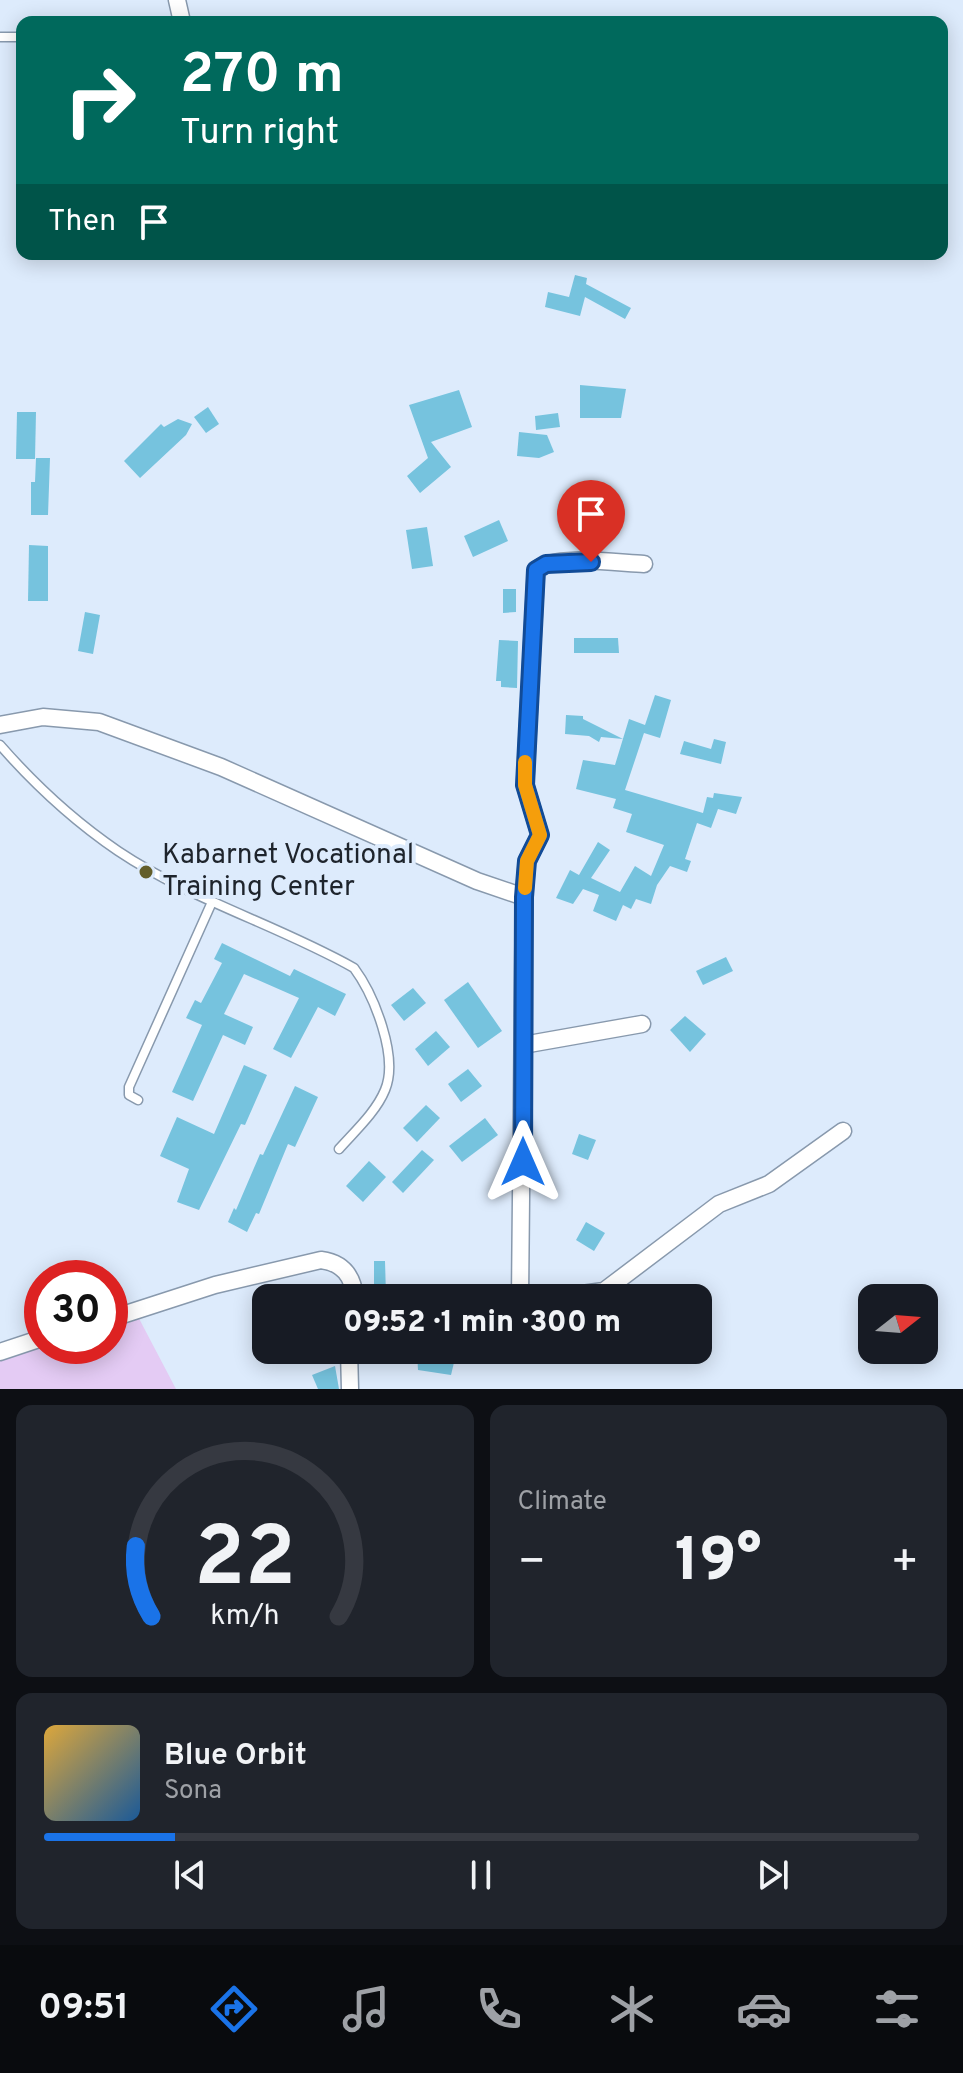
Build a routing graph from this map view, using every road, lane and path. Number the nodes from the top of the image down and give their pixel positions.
1 (644, 564) dead end
2 (0, 725) edge
3 (0, 745) edge
4 (524, 897) junction
5 (212, 902) junction
6 (642, 1024) dead end
7 (523, 1045) junction
8 (138, 1100) dead end
9 (843, 1131) dead end
10 (339, 1149) dead end
11 (352, 1284) edge
12 (520, 1284) edge
13 (613, 1284) edge
14 (128, 1313) edge
15 (24, 1344) edge
16 (0, 1352) edge
17 (349, 1364) edge
18 (350, 1389) edge

1 - 4 street
2 - 4 street
3 - 5 lane
4 - 7 street
5 - 8 lane
5 - 10 lane
6 - 7 street
7 - 12 street
9 - 13 street
11 - 14 street
15 - 16 street
17 - 18 street

